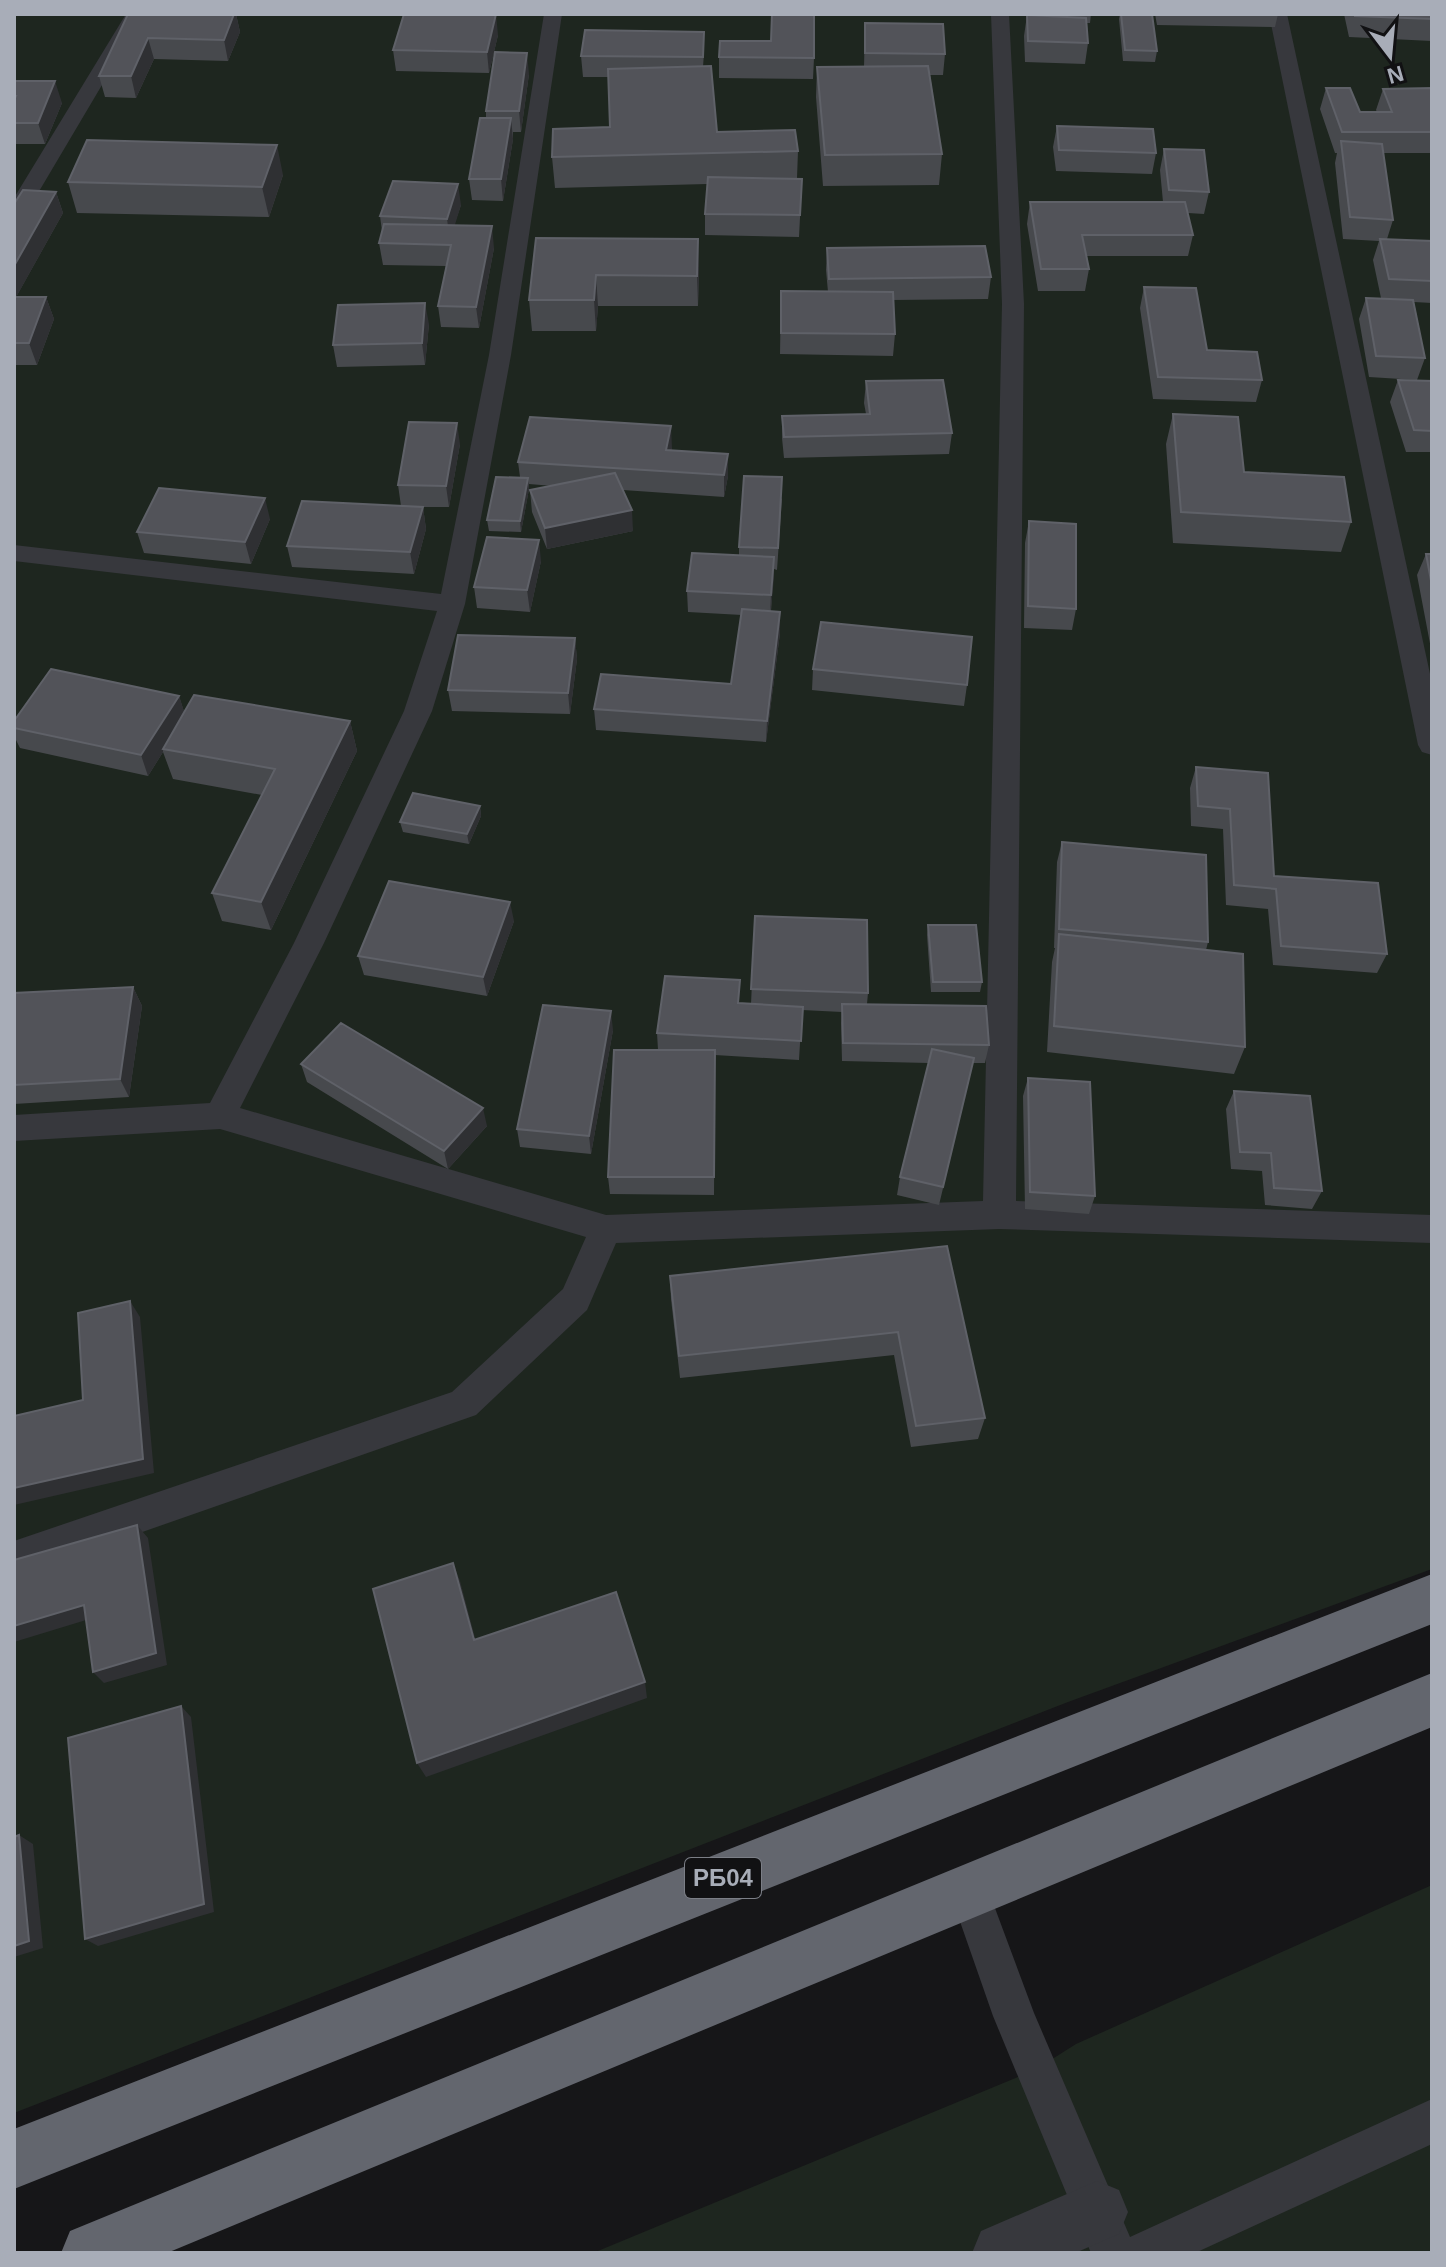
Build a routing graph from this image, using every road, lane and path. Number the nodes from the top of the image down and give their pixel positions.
1 (135, 14) edge
2 (553, 14) edge
3 (1000, 14) edge
4 (1278, 14) edge
5 (14, 215) edge
6 (14, 553) edge
7 (452, 604) junction
8 (1432, 745) edge
9 (220, 1116) junction
10 (14, 1128) edge
11 (999, 1215) junction
12 (606, 1229) junction
13 (1432, 1229) edge
14 (14, 1559) edge
15 (1432, 1599) edge
16 (1432, 1700) edge
17 (969, 1890) junction
18 (1432, 2121) edge
19 (14, 2159) edge
20 (1106, 2232) edge
21 (92, 2253) edge
22 (1003, 2253) edge
23 (1145, 2253) edge

1 - 5 lane
2 - 7 lane
3 - 11 lane
4 - 8 lane
6 - 7 lane
7 - 9 lane
9 - 10 lane
9 - 12 lane
11 - 12 lane
11 - 13 lane
12 - 14 lane
15 - 19 highway, РБ04
16 - 17 highway
17 - 20 lane
17 - 21 highway
18 - 23 lane
20 - 22 street

